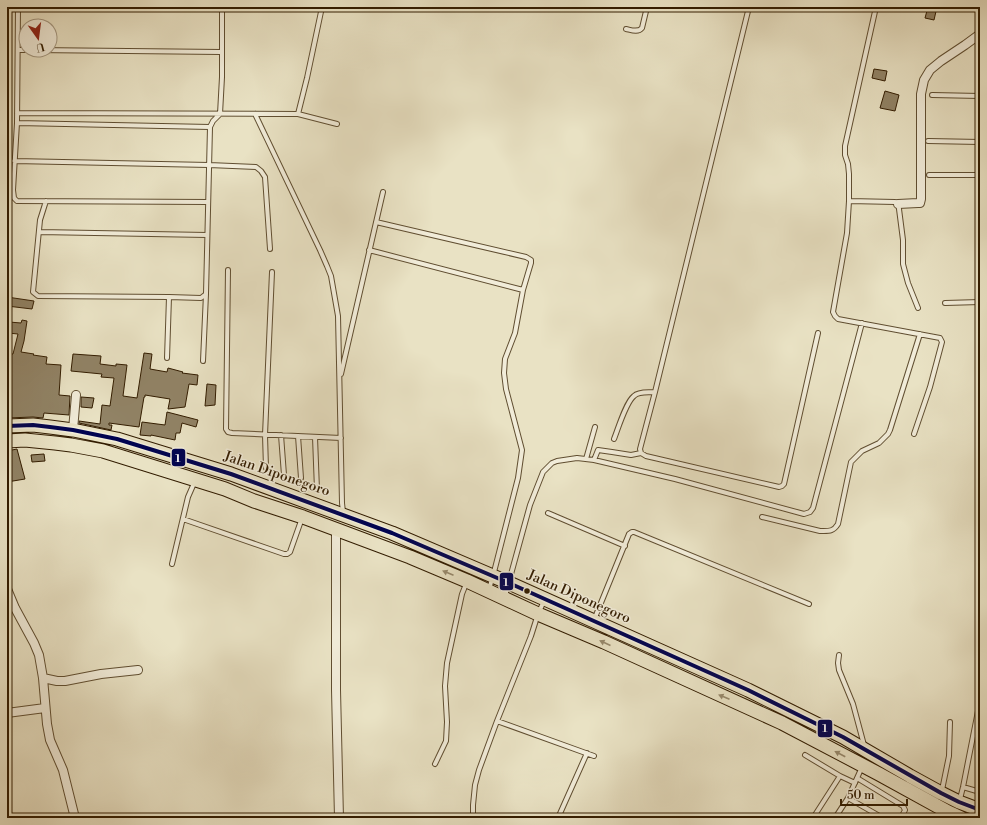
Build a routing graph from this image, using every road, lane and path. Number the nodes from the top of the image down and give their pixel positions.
1 (18, 7) edge
2 (222, 7) edge
3 (322, 7) edge
4 (647, 7) edge
5 (749, 7) edge
6 (876, 7) edge
7 (18, 18) edge
8 (626, 29) dead end
9 (980, 34) edge
10 (18, 50) edge
11 (58, 50) edge
12 (221, 52) junction
13 (932, 95) dead end
14 (980, 96) edge
15 (17, 112) junction
16 (220, 114) junction
17 (255, 114) junction
18 (298, 114) junction
19 (17, 123) junction
20 (337, 124) dead end
21 (210, 127) junction
22 (928, 141) dead end
23 (980, 142) edge
24 (14, 161) junction
25 (209, 165) junction
26 (929, 175) dead end
27 (980, 175) edge
28 (383, 192) dead end
29 (46, 201) junction
30 (849, 201) junction
31 (208, 202) junction
32 (898, 204) junction
33 (376, 222) junction
34 (39, 232) junction
35 (207, 235) junction
36 (270, 249) dead end
37 (369, 250) junction
38 (228, 270) dead end
39 (272, 272) dead end
40 (523, 290) junction
41 (206, 294) junction
42 (168, 297) junction
43 (980, 302) edge
44 (945, 303) dead end
45 (918, 308) dead end
46 (862, 323) junction
47 (818, 333) dead end
48 (920, 334) junction
49 (167, 358) dead end
50 (203, 361) dead end
51 (340, 380) junction
52 (655, 392) junction
53 (76, 395) dead end
54 (7, 426) edge
55 (595, 427) dead end
56 (72, 430) junction
57 (914, 434) dead end
58 (265, 435) junction
59 (281, 436) junction
60 (298, 436) junction
61 (315, 437) junction
62 (341, 438) junction
63 (614, 439) dead end
64 (7, 441) edge
65 (641, 453) junction
66 (586, 458) junction
67 (594, 460) junction
68 (266, 468) dead end
69 (231, 474) junction
70 (284, 475) dead end
71 (301, 478) dead end
72 (195, 480) junction
73 (225, 489) junction
74 (317, 490) dead end
75 (548, 513) dead end
76 (343, 514) junction
77 (303, 517) junction
78 (762, 517) dead end
79 (183, 519) junction
80 (336, 529) junction
81 (625, 546) junction
82 (172, 564) dead end
83 (493, 576) junction
84 (468, 581) junction
85 (509, 584) junction
86 (7, 589) edge
87 (488, 591) junction
88 (505, 598) junction
89 (545, 600) junction
90 (809, 604) dead end
91 (538, 614) junction
92 (593, 621) junction
93 (840, 655) dead end
94 (138, 670) dead end
95 (43, 678) junction
96 (45, 708) junction
97 (978, 712) dead end
98 (7, 713) edge
99 (497, 721) junction
100 (950, 722) dead end
101 (865, 749) junction
102 (586, 753) junction
103 (805, 755) dead end
104 (594, 756) dead end
105 (435, 764) dead end
106 (863, 766) junction
107 (840, 776) junction
108 (857, 778) junction
109 (855, 783) junction
110 (963, 788) junction
111 (980, 792) edge
112 (942, 793) junction
113 (848, 798) junction
114 (959, 802) junction
115 (980, 810) edge
116 (75, 818) edge
117 (339, 818) edge
118 (474, 818) edge
119 (558, 818) edge
120 (814, 818) edge
121 (835, 818) edge
122 (883, 818) edge
123 (901, 818) edge
124 (961, 818) edge

1 - 7 lane
2 - 12 lane
3 - 18 lane
4 - 8 lane
5 - 52 lane
6 - 30 lane
9 - 32 street
10 - 15 lane
11 - 12 lane
12 - 16 lane
13 - 14 lane
15 - 16 lane
15 - 19 lane
16 - 17 lane
16 - 21 lane
17 - 18 lane
17 - 51 lane
18 - 20 lane
19 - 21 lane
19 - 24 lane
21 - 25 lane
22 - 23 lane
24 - 25 lane
24 - 29 lane
25 - 31 lane
25 - 36 lane
26 - 27 lane
28 - 33 lane
29 - 31 lane
29 - 34 lane
30 - 32 lane
30 - 46 lane
31 - 35 lane
32 - 45 lane
33 - 37 lane
33 - 40 lane
34 - 35 lane
34 - 42 lane
35 - 41 lane
37 - 40 lane
37 - 51 lane
38 - 58 lane
39 - 58 lane
40 - 83 lane
41 - 42 lane
41 - 50 lane
42 - 49 lane
43 - 44 lane
46 - 48 lane
46 - 67 lane
47 - 65 lane
48 - 57 lane
48 - 78 lane
51 - 62 lane
52 - 63 lane
52 - 65 lane
53 - 56 street
54 - 56 highway, Jalan Diponegoro
55 - 66 lane
56 - 69 highway, Jalan Diponegoro
58 - 59 lane
58 - 68 lane
59 - 60 lane
59 - 70 lane
60 - 61 lane
60 - 71 lane
61 - 62 lane
61 - 74 lane
62 - 76 lane
64 - 72 highway
65 - 67 lane
66 - 67 lane
66 - 85 lane
69 - 73 highway
69 - 76 highway, Jalan Diponegoro
72 - 73 highway
72 - 79 lane
73 - 77 highway
75 - 81 lane
76 - 83 highway, Jalan Diponegoro
77 - 79 lane
77 - 80 highway
79 - 82 lane
84 -> 80 highway
80 - 117 street
81 - 90 lane
81 - 92 lane
83 - 85 highway, Jalan Diponegoro
83 - 87 lane
84 - 87 highway
84 - 105 lane
85 - 88 lane
85 - 89 highway, Jalan Diponegoro
86 - 95 street
87 - 88 highway
88 - 91 highway
89 - 91 lane
89 - 92 highway, Jalan Diponegoro
91 - 99 lane
106 -> 91 highway
92 - 101 highway, Jalan Diponegoro
93 - 101 lane
94 - 95 street
95 - 96 street
96 - 98 street
96 - 116 street
97 - 110 lane
99 - 102 lane
99 - 118 lane
100 - 112 lane
101 - 112 highway, Jalan Diponegoro
102 - 104 lane
102 - 119 lane
103 - 107 lane
106 - 108 lane
106 - 124 highway
107 - 109 lane
107 - 120 lane
108 - 109 lane
108 - 123 lane
109 - 113 lane
110 - 111 lane
110 - 114 lane
112 - 114 highway, Jalan Diponegoro
113 - 121 lane
113 - 122 lane
114 - 115 highway, Jalan Diponegoro

